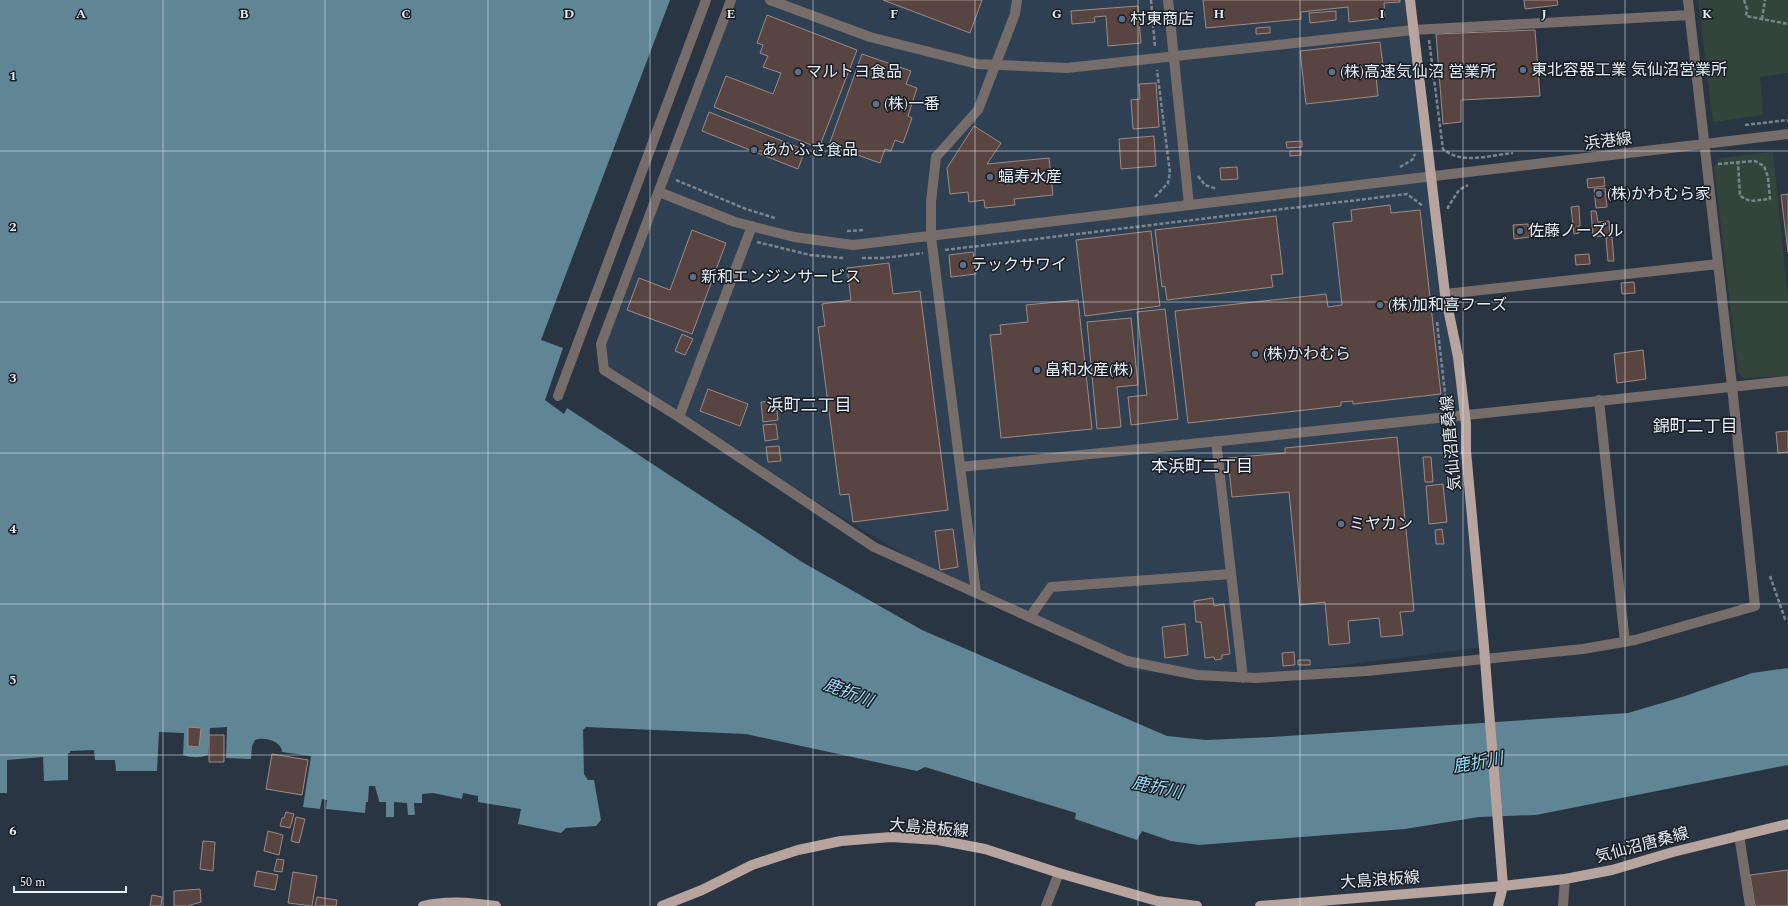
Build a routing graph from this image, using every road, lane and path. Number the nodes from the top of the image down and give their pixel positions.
1 (706, 0) edge
2 (732, 0) edge
3 (770, 0) edge
4 (1017, 0) edge
5 (1151, 0) edge
6 (1168, 0) edge
7 (1410, 0) edge
8 (1688, 0) edge
9 (1744, 0) edge
10 (1765, 0) edge
11 (1690, 15) junction
12 (1762, 19) junction
13 (1788, 24) edge
14 (1413, 30) junction
15 (1429, 37) dead end
16 (1174, 56) junction
17 (1156, 58) junction
18 (995, 65) junction
19 (1788, 120) edge
20 (1741, 126) dead end
21 (1788, 134) edge
22 (1705, 144) junction
23 (1417, 151) dead end
24 (1514, 152) dead end
25 (1716, 161) dead end
26 (1738, 163) junction
27 (1394, 168) dead end
28 (1196, 169) dead end
29 (665, 175) junction
30 (1431, 178) junction
31 (1476, 184) dead end
32 (1221, 189) dead end
33 (659, 192) junction
34 (1154, 198) dead end
35 (1189, 205) junction
36 (1424, 212) dead end
37 (1449, 215) dead end
38 (776, 218) dead end
39 (752, 226) junction
40 (865, 230) dead end
41 (845, 231) dead end
42 (931, 236) junction
43 (933, 252) junction
44 (1718, 264) junction
45 (1446, 294) junction
46 (1436, 319) dead end
47 (1788, 381) edge
48 (1732, 386) junction
49 (558, 396) dead end
50 (1599, 400) junction
51 (1446, 403) dead end
52 (1465, 415) junction
53 (679, 417) junction
54 (1216, 441) junction
55 (960, 467) junction
56 (1231, 574) junction
57 (1770, 576) dead end
58 (976, 593) junction
59 (1030, 617) junction
60 (1788, 619) edge
61 (1625, 642) junction
62 (1243, 678) junction
63 (1788, 824) edge
64 (1739, 835) junction
65 (1059, 873) junction
66 (1564, 879) junction
67 (1503, 886) junction
68 (1159, 904) edge
69 (424, 906) edge
70 (496, 906) edge
71 (662, 906) edge
72 (1046, 906) edge
73 (1197, 906) edge
74 (1260, 906) edge
75 (1498, 906) edge
76 (1563, 906) edge
77 (1750, 906) edge

1 - 49 street
2 - 29 street
3 - 18 street
4 - 18 street
5 - 17 path
6 - 16 street
7 - 14 main road, 気仙沼唐桑線
8 - 11 street
9 - 12 path
10 - 12 path
11 - 14 street
11 - 22 street
12 - 13 path
14 - 16 street
14 - 30 main road, 気仙沼唐桑線
15 - 24 path
16 - 17 street
16 - 35 street
17 - 18 street
17 - 34 path
18 - 42 street
19 - 20 path
21 - 22 street, 浜港線
22 - 30 street, 浜港線
22 - 44 street
23 - 27 path
25 - 26 path
26 - 26 path
28 - 32 path
29 - 33 street
29 - 38 path
30 - 35 street, 浜港線
30 - 45 main road, 気仙沼唐桑線
31 - 37 path
33 - 39 street, 浜港線
33 - 53 street
35 - 42 street, 浜港線
36 - 43 path
39 - 42 street, 浜港線
39 - 53 street
40 - 41 path
42 - 43 street
43 - 55 street
44 - 45 street
44 - 48 street
45 - 52 main road, 気仙沼唐桑線
46 - 51 path
47 - 48 street
48 - 50 street
48 - 61 street
50 - 52 street
50 - 61 street
52 - 54 street
52 - 67 main road, 気仙沼唐桑線, bridge
53 - 58 street
54 - 55 street
54 - 56 street
55 - 58 street
56 - 59 street
56 - 62 street
57 - 60 path
58 - 59 street
59 - 62 street
61 - 62 street
63 - 64 main road, 気仙沼唐桑線
64 - 66 main road, 気仙沼唐桑線
64 - 77 street
65 - 68 main road, 大島浪板線
65 - 71 main road, 大島浪板線
65 - 72 street
66 - 67 main road, 気仙沼唐桑線
66 - 76 street
67 - 74 main road, 大島浪板線
67 - 75 main road, 気仙沼唐桑線
68 - 73 main road, 大島浪板線
69 - 70 main road

